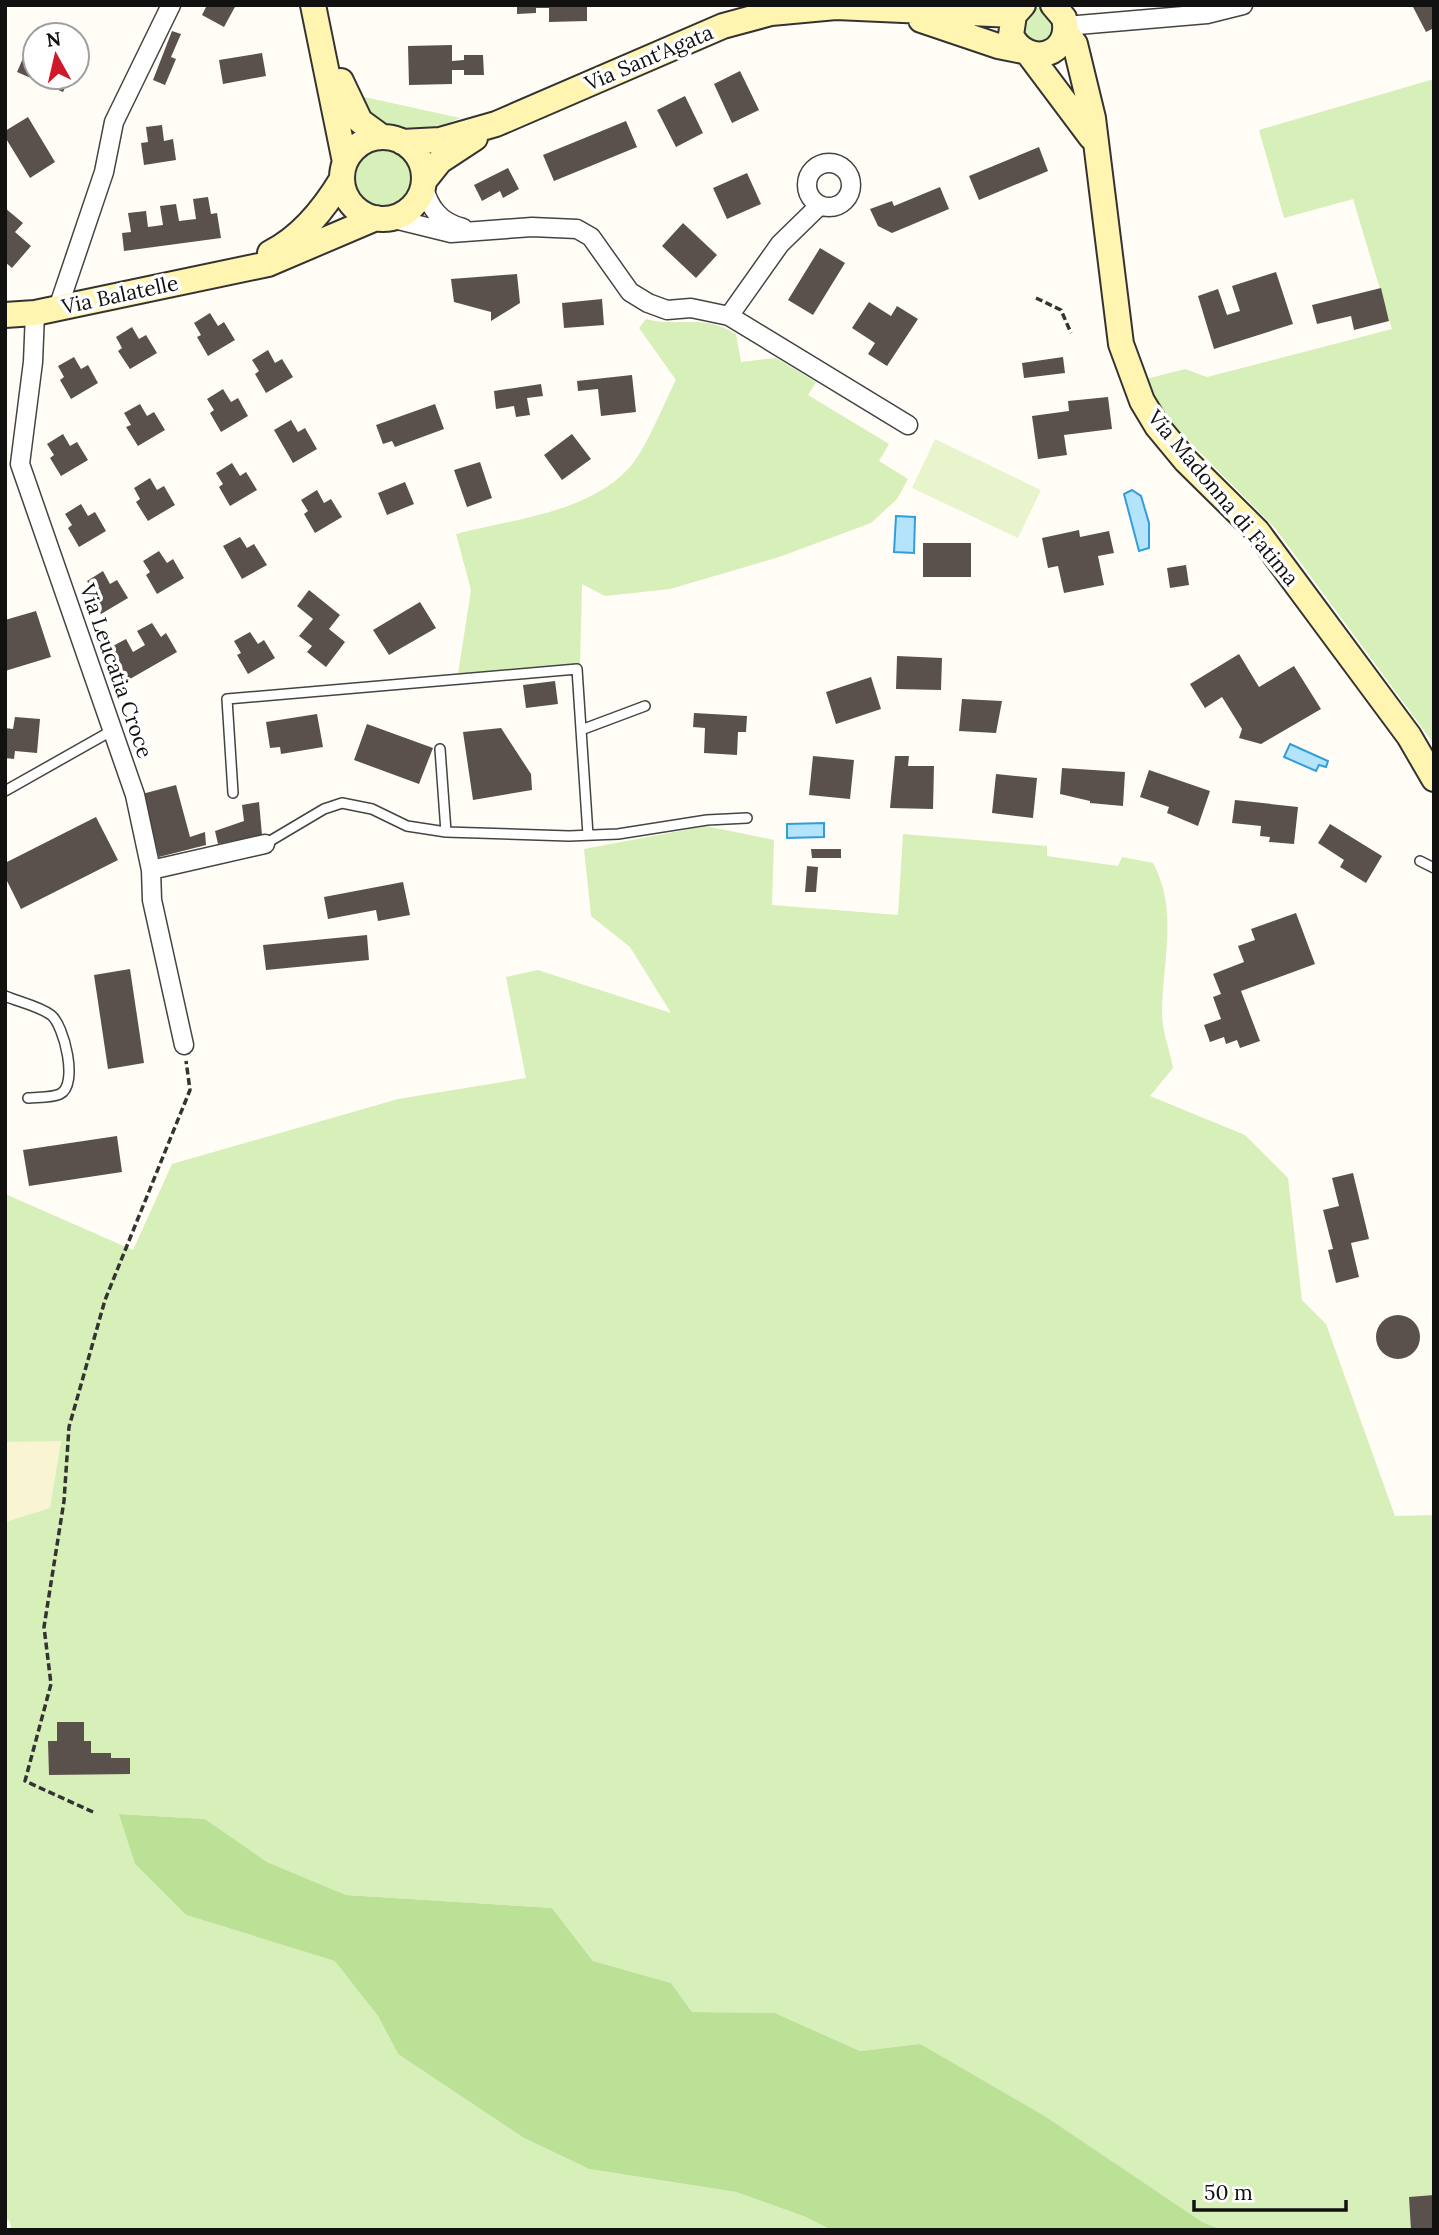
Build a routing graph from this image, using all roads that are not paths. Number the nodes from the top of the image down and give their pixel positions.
1 (171, 5) edge
2 (1244, 5) edge
3 (1019, 8) edge
4 (891, 10) junction
5 (316, 15) edge
6 (1060, 16) edge
7 (1026, 52) junction
8 (496, 124) junction
9 (392, 140) junction
10 (1094, 140) junction
11 (344, 171) junction
12 (423, 183) junction
13 (821, 205) dead end
14 (383, 218) junction
15 (480, 232) junction
16 (235, 271) junction
17 (46, 310) junction
18 (5, 315) edge
19 (729, 316) junction
20 (908, 425) dead end
21 (645, 706) dead end
22 (113, 730) junction
23 (581, 730) junction
24 (440, 749) dead end
25 (1434, 779) edge
26 (5, 791) edge
27 (233, 793) dead end
28 (747, 818) dead end
29 (446, 832) junction
30 (588, 835) junction
31 (265, 844) joint
32 (1420, 861) dead end
33 (1434, 868) edge
34 (151, 870) junction
35 (5, 996) edge
36 (184, 1045) road end
37 (28, 1098) dead end

1 - 17 street, Via Leucatia Croce
2 - 6 street
3 - 4 main road
3 - 7 main road
4 - 7 main road
4 - 8 main road, Via Sant'Agata
5 - 9 main road
5 - 11 main road
6 - 7 main road
6 - 10 main road, Via Madonna di Fatima
7 - 10 main road
8 - 9 main road
8 - 12 main road
9 - 11 main road
9 - 12 main road
10 - 25 main road, Via Madonna di Fatima
11 - 14 main road
11 - 16 main road
12 - 14 main road
12 - 15 street
13 - 19 street
14 - 15 street
14 - 16 main road
15 - 19 street
16 - 17 main road, Via Balatelle
17 - 18 main road, Via Balatelle
17 - 22 street, Via Leucatia Croce
19 - 20 street
21 - 23 lane
22 - 26 lane
22 - 34 street, Via Leucatia Croce
23 - 27 lane
23 - 30 lane
24 - 29 lane
28 - 30 lane
29 - 30 lane
29 - 31 lane
31 - 34 street
32 - 33 lane
34 - 36 street, Via Leucatia Croce
35 - 37 lane

